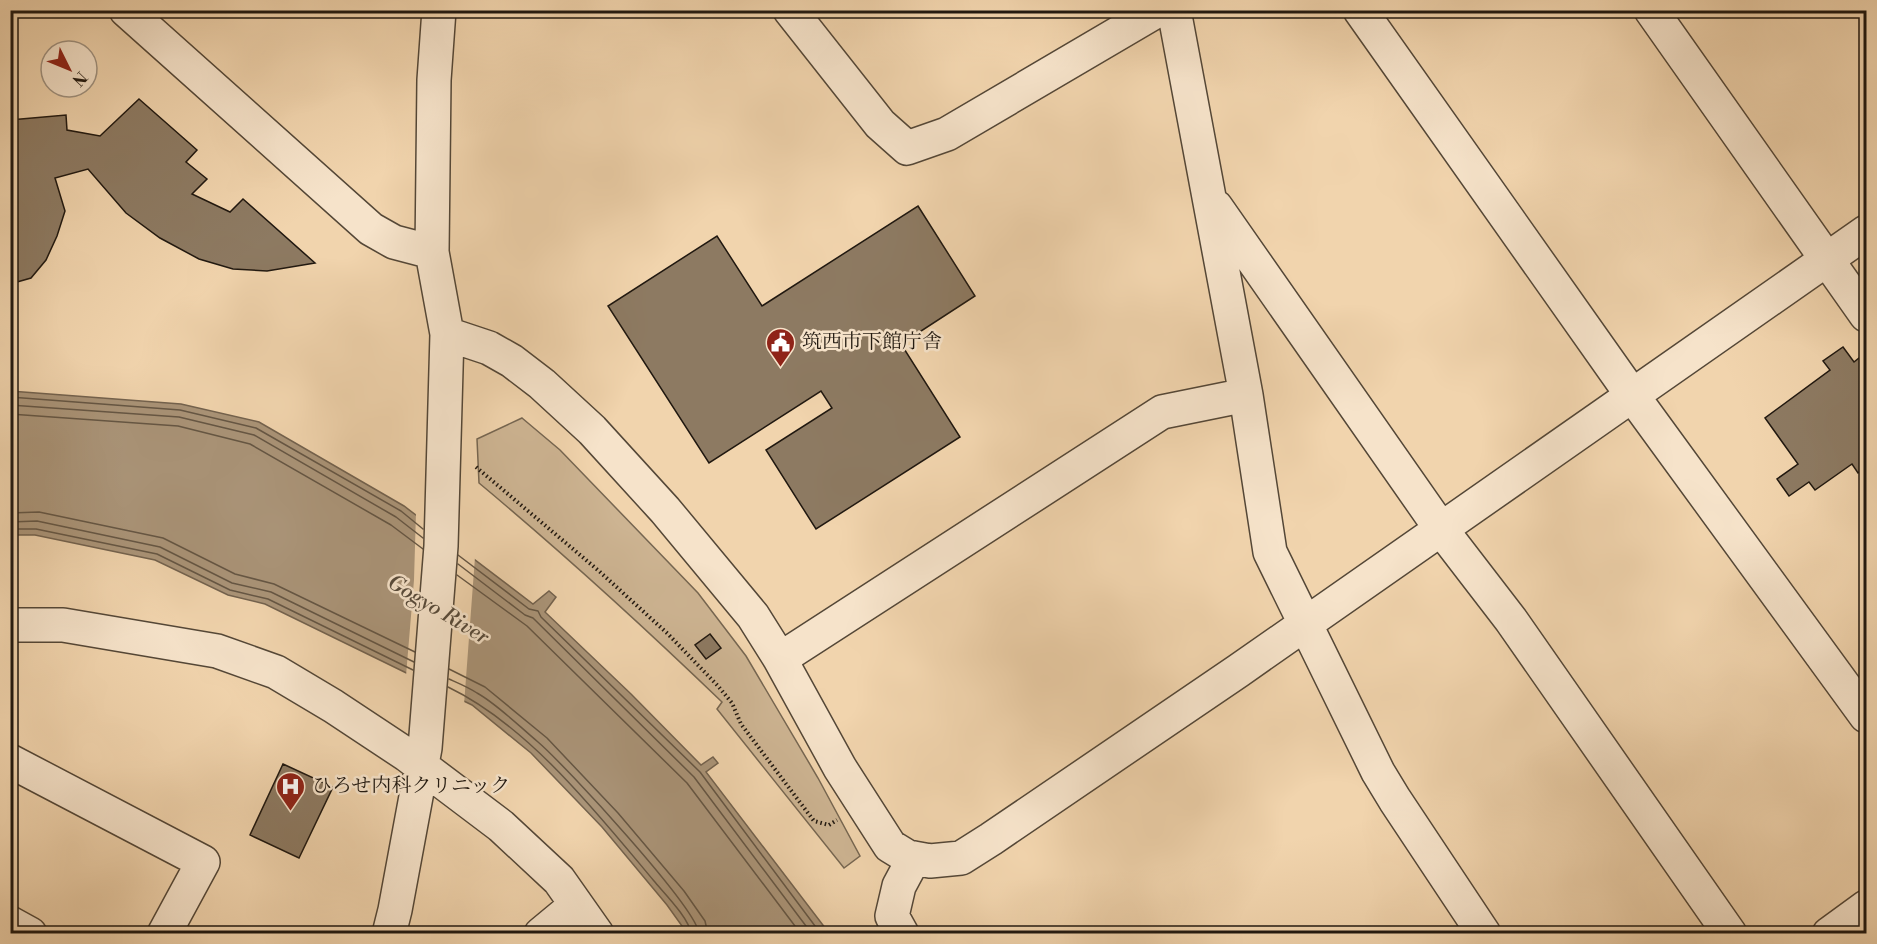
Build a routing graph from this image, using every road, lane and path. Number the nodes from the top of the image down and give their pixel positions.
1 (126, 10) edge
2 (439, 10) edge
3 (790, 10) edge
4 (1158, 10) edge
5 (1174, 10) edge
6 (1360, 10) edge
7 (1651, 10) edge
8 (1210, 198) junction
9 (1866, 232) edge
10 (432, 252) junction
11 (1828, 259) junction
12 (1866, 315) edge
13 (447, 334) junction
14 (1245, 394) junction
15 (1632, 395) junction
16 (460, 461) junction
17 (1441, 529) junction
18 (1306, 623) junction
19 (10, 625) edge
20 (780, 659) junction
21 (1866, 716) edge
22 (424, 757) junction
23 (10, 761) edge
24 (845, 815) dead end
25 (914, 858) junction
26 (576, 905) junction
27 (1866, 907) edge
28 (10, 923) edge
29 (30, 933) edge
30 (164, 933) edge
31 (389, 933) edge
32 (541, 933) edge
33 (597, 933) edge
34 (902, 933) edge
35 (1484, 933) edge
36 (1730, 933) edge
37 (1829, 933) edge

1 - 10 street
2 - 10 street
3 - 4 street
5 - 8 street
6 - 15 street
7 - 11 street
8 - 14 street
8 - 17 street
9 - 11 street
10 - 13 street
11 - 12 street
11 - 15 street
13 - 16 street
13 - 20 street
14 - 18 street
14 - 20 street
15 - 17 street
15 - 21 street
16 - 22 street
16 - 24 path
17 - 18 street
17 - 36 street
18 - 25 street
18 - 35 street
19 - 22 street
20 - 25 street
22 - 26 street
22 - 31 street
23 - 30 street
25 - 34 street
26 - 32 street
26 - 33 street
27 - 37 street
28 - 29 street

